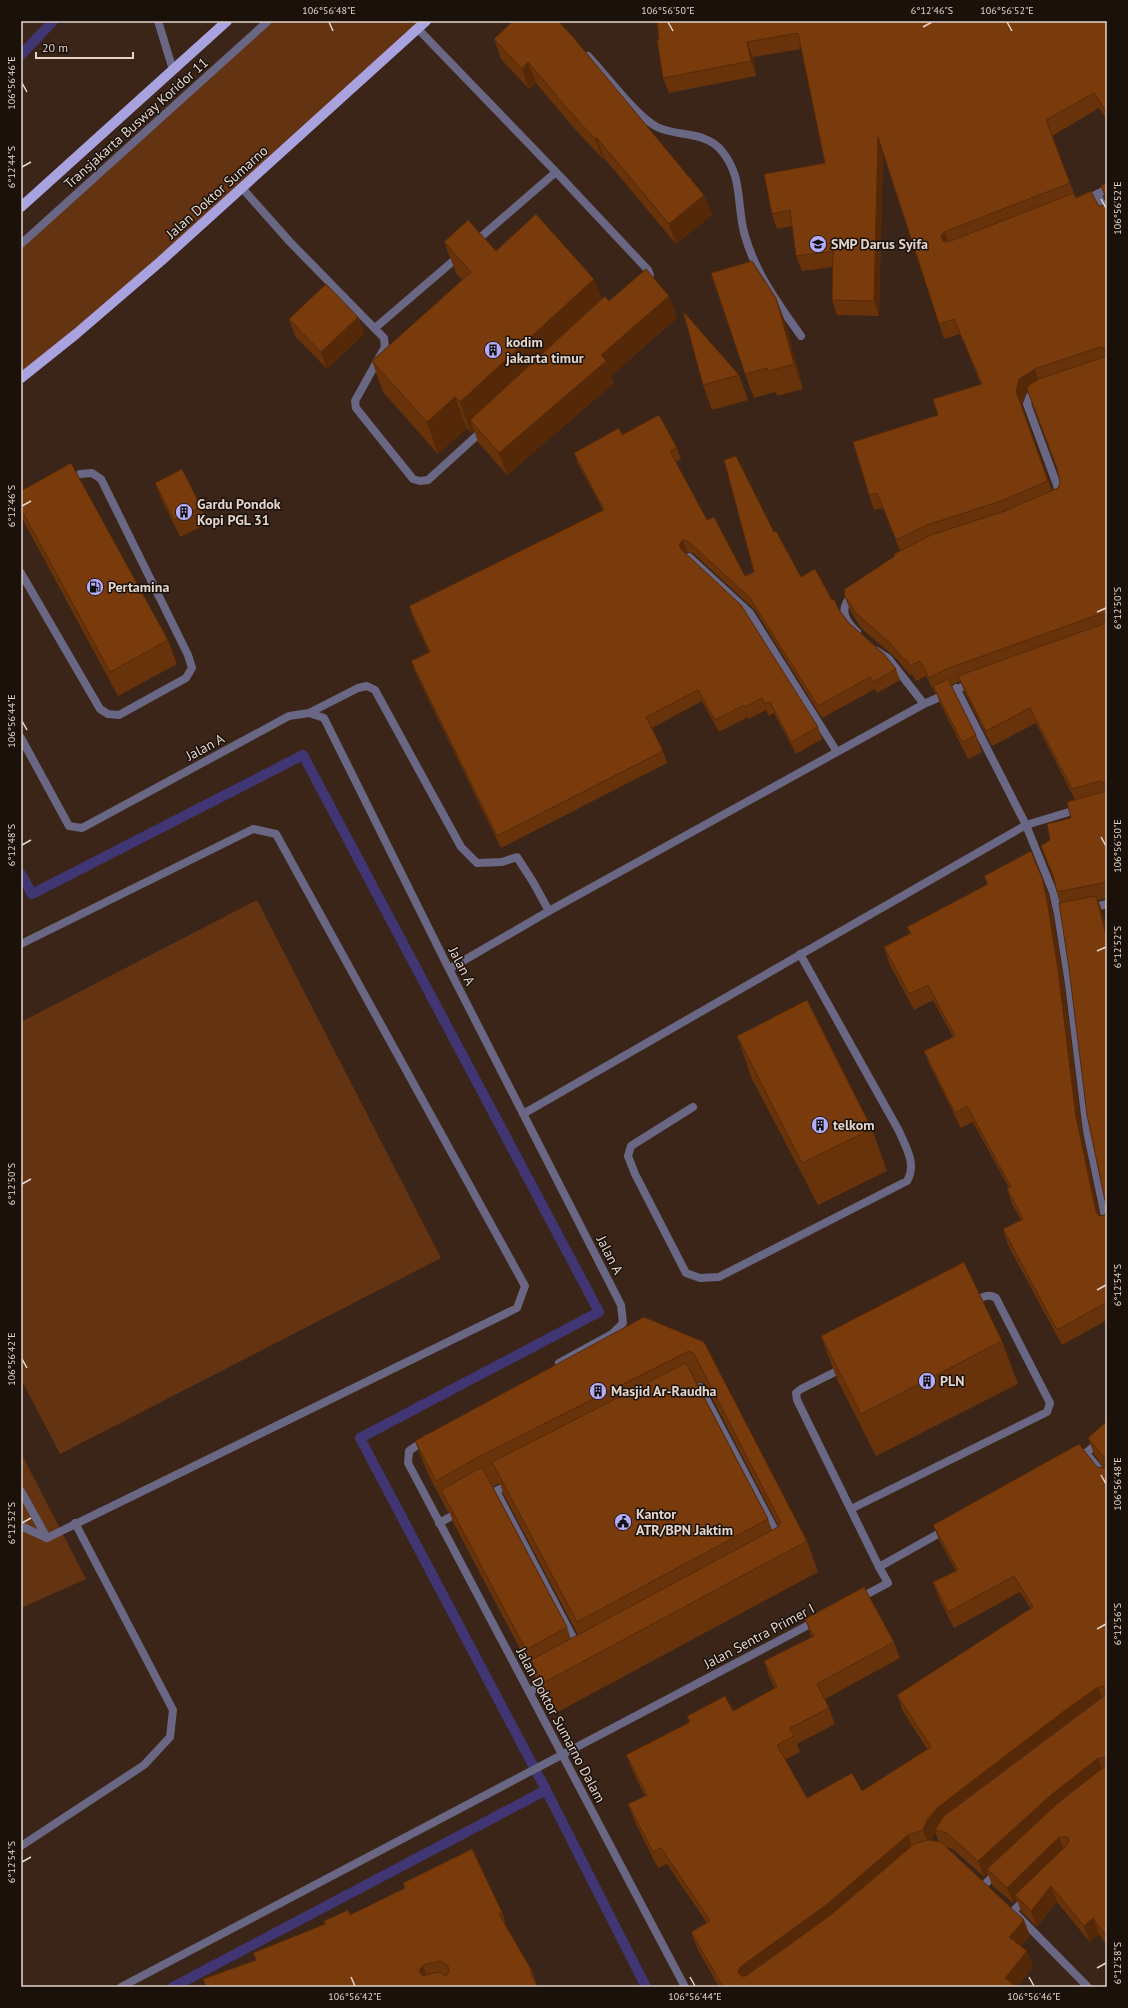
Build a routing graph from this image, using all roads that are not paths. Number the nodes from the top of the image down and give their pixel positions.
1 (158, 21) edge
2 (268, 21) edge
3 (426, 21) edge
4 (223, 22) edge
5 (418, 29) junction
6 (579, 48) edge
7 (173, 70) junction
8 (556, 172) junction
9 (242, 188) junction
10 (1107, 189) edge
11 (1098, 195) junction
12 (1076, 204) edge
13 (21, 207) edge
14 (1107, 216) edge
15 (21, 244) edge
16 (637, 288) edge
17 (375, 328) junction
18 (801, 336) dead end
19 (21, 378) edge
20 (1050, 386) edge
21 (492, 421) edge
22 (61, 486) edge
23 (1054, 502) edge
24 (689, 557) edge
25 (21, 573) edge
26 (861, 587) edge
27 (979, 680) edge
28 (956, 688) junction
29 (924, 704) junction
30 (309, 713) junction
31 (21, 738) edge
32 (837, 752) junction
33 (1088, 807) edge
34 (1026, 825) junction
35 (1107, 904) edge
36 (1079, 910) edge
37 (549, 911) junction
38 (21, 944) edge
39 (800, 954) junction
40 (449, 969) junction
41 (693, 1107) dead end
42 (523, 1114) junction
43 (1105, 1205) edge
44 (1107, 1226) edge
45 (965, 1306) edge
46 (851, 1364) edge
47 (550, 1368) edge
48 (679, 1398) edge
49 (434, 1434) edge
50 (1107, 1435) edge
51 (1086, 1453) junction
52 (1072, 1461) edge
53 (1107, 1479) edge
54 (516, 1482) edge
55 (21, 1491) edge
56 (496, 1491) junction
57 (478, 1501) edge
58 (466, 1508) edge
59 (851, 1509) junction
60 (75, 1523) junction
61 (439, 1523) junction
62 (955, 1525) edge
63 (21, 1526) edge
64 (47, 1538) junction
65 (784, 1548) edge
66 (879, 1567) junction
67 (853, 1601) edge
68 (825, 1616) edge
69 (583, 1654) edge
70 (558, 1676) edge
71 (529, 1692) junction
72 (562, 1754) junction
73 (21, 1846) edge
74 (1007, 1863) edge
75 (984, 1885) edge
76 (1036, 1889) edge
77 (121, 1987) edge
78 (684, 1987) edge
79 (1088, 1987) edge

1 - 7 street
2 - 15 street, Transjakarta Busway Koridor 11
3 - 5 main road, Jalan Doktor Sumarno
4 - 7 main road
5 - 8 street
5 - 9 main road, Jalan Doktor Sumarno
6 - 18 street
7 - 13 main road
8 - 16 street
8 - 17 street
9 - 17 street
9 - 19 main road, Jalan Doktor Sumarno
10 - 11 street
11 - 12 street
11 - 14 street
17 - 21 street
20 - 23 street
22 - 25 street
24 - 32 street
26 - 29 street
27 - 28 street
28 - 29 street
28 - 34 street
29 - 32 street
30 - 31 street, Jalan A
30 - 37 street
30 - 40 street, Jalan A
32 - 37 street
33 - 34 street
34 - 39 street
34 - 43 street
35 - 36 street
37 - 40 street
38 - 60 street
39 - 41 street
39 - 42 street
40 - 42 street, Jalan A
42 - 47 street, Jalan A
43 - 44 street
45 - 59 street
46 - 59 street
48 - 65 street
49 - 61 street, Jalan Doktor Sumarno Dalam
50 - 51 street
51 - 52 street
51 - 53 street
54 - 56 street
55 - 64 street
56 - 57 street
56 - 69 street
58 - 61 street
59 - 66 street
60 - 64 street
60 - 73 street
61 - 71 street, Jalan Doktor Sumarno Dalam
62 - 66 street
63 - 64 street
66 - 67 street
68 - 72 street, Jalan Sentra Primer I
70 - 71 street
71 - 72 street, Jalan Doktor Sumarno Dalam
72 - 77 street, Jalan Sentra Primer I
72 - 78 street, Jalan Doktor Sumarno Dalam
74 - 75 street
76 - 79 street

